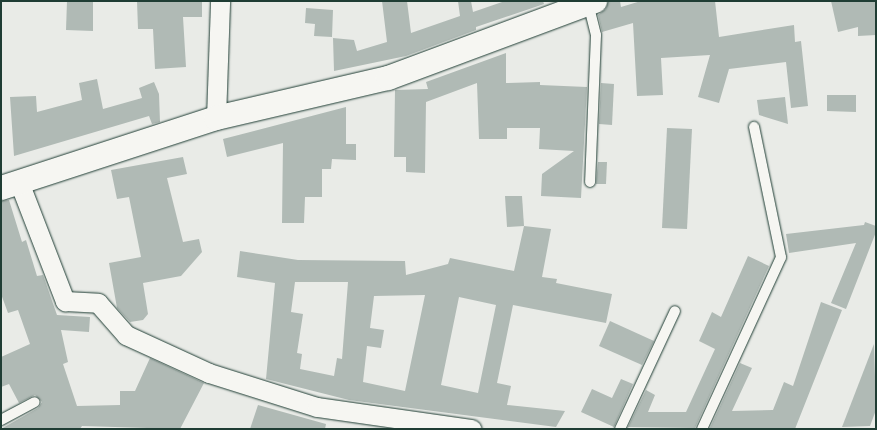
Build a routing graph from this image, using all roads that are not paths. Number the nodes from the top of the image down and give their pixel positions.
1 (220, 1) edge
2 (592, 2) edge
3 (216, 118) junction
4 (754, 127) dead end
5 (590, 182) dead end
6 (10, 185) edge
7 (675, 311) dead end
8 (35, 402) dead end
9 (1, 420) edge
10 (405, 424) edge
11 (471, 429) edge
12 (620, 429) edge
13 (702, 429) edge

1 - 3 street
2 - 3 street
2 - 5 lane
3 - 6 street
4 - 13 lane
6 - 10 street
7 - 12 lane
8 - 9 lane
10 - 11 street

